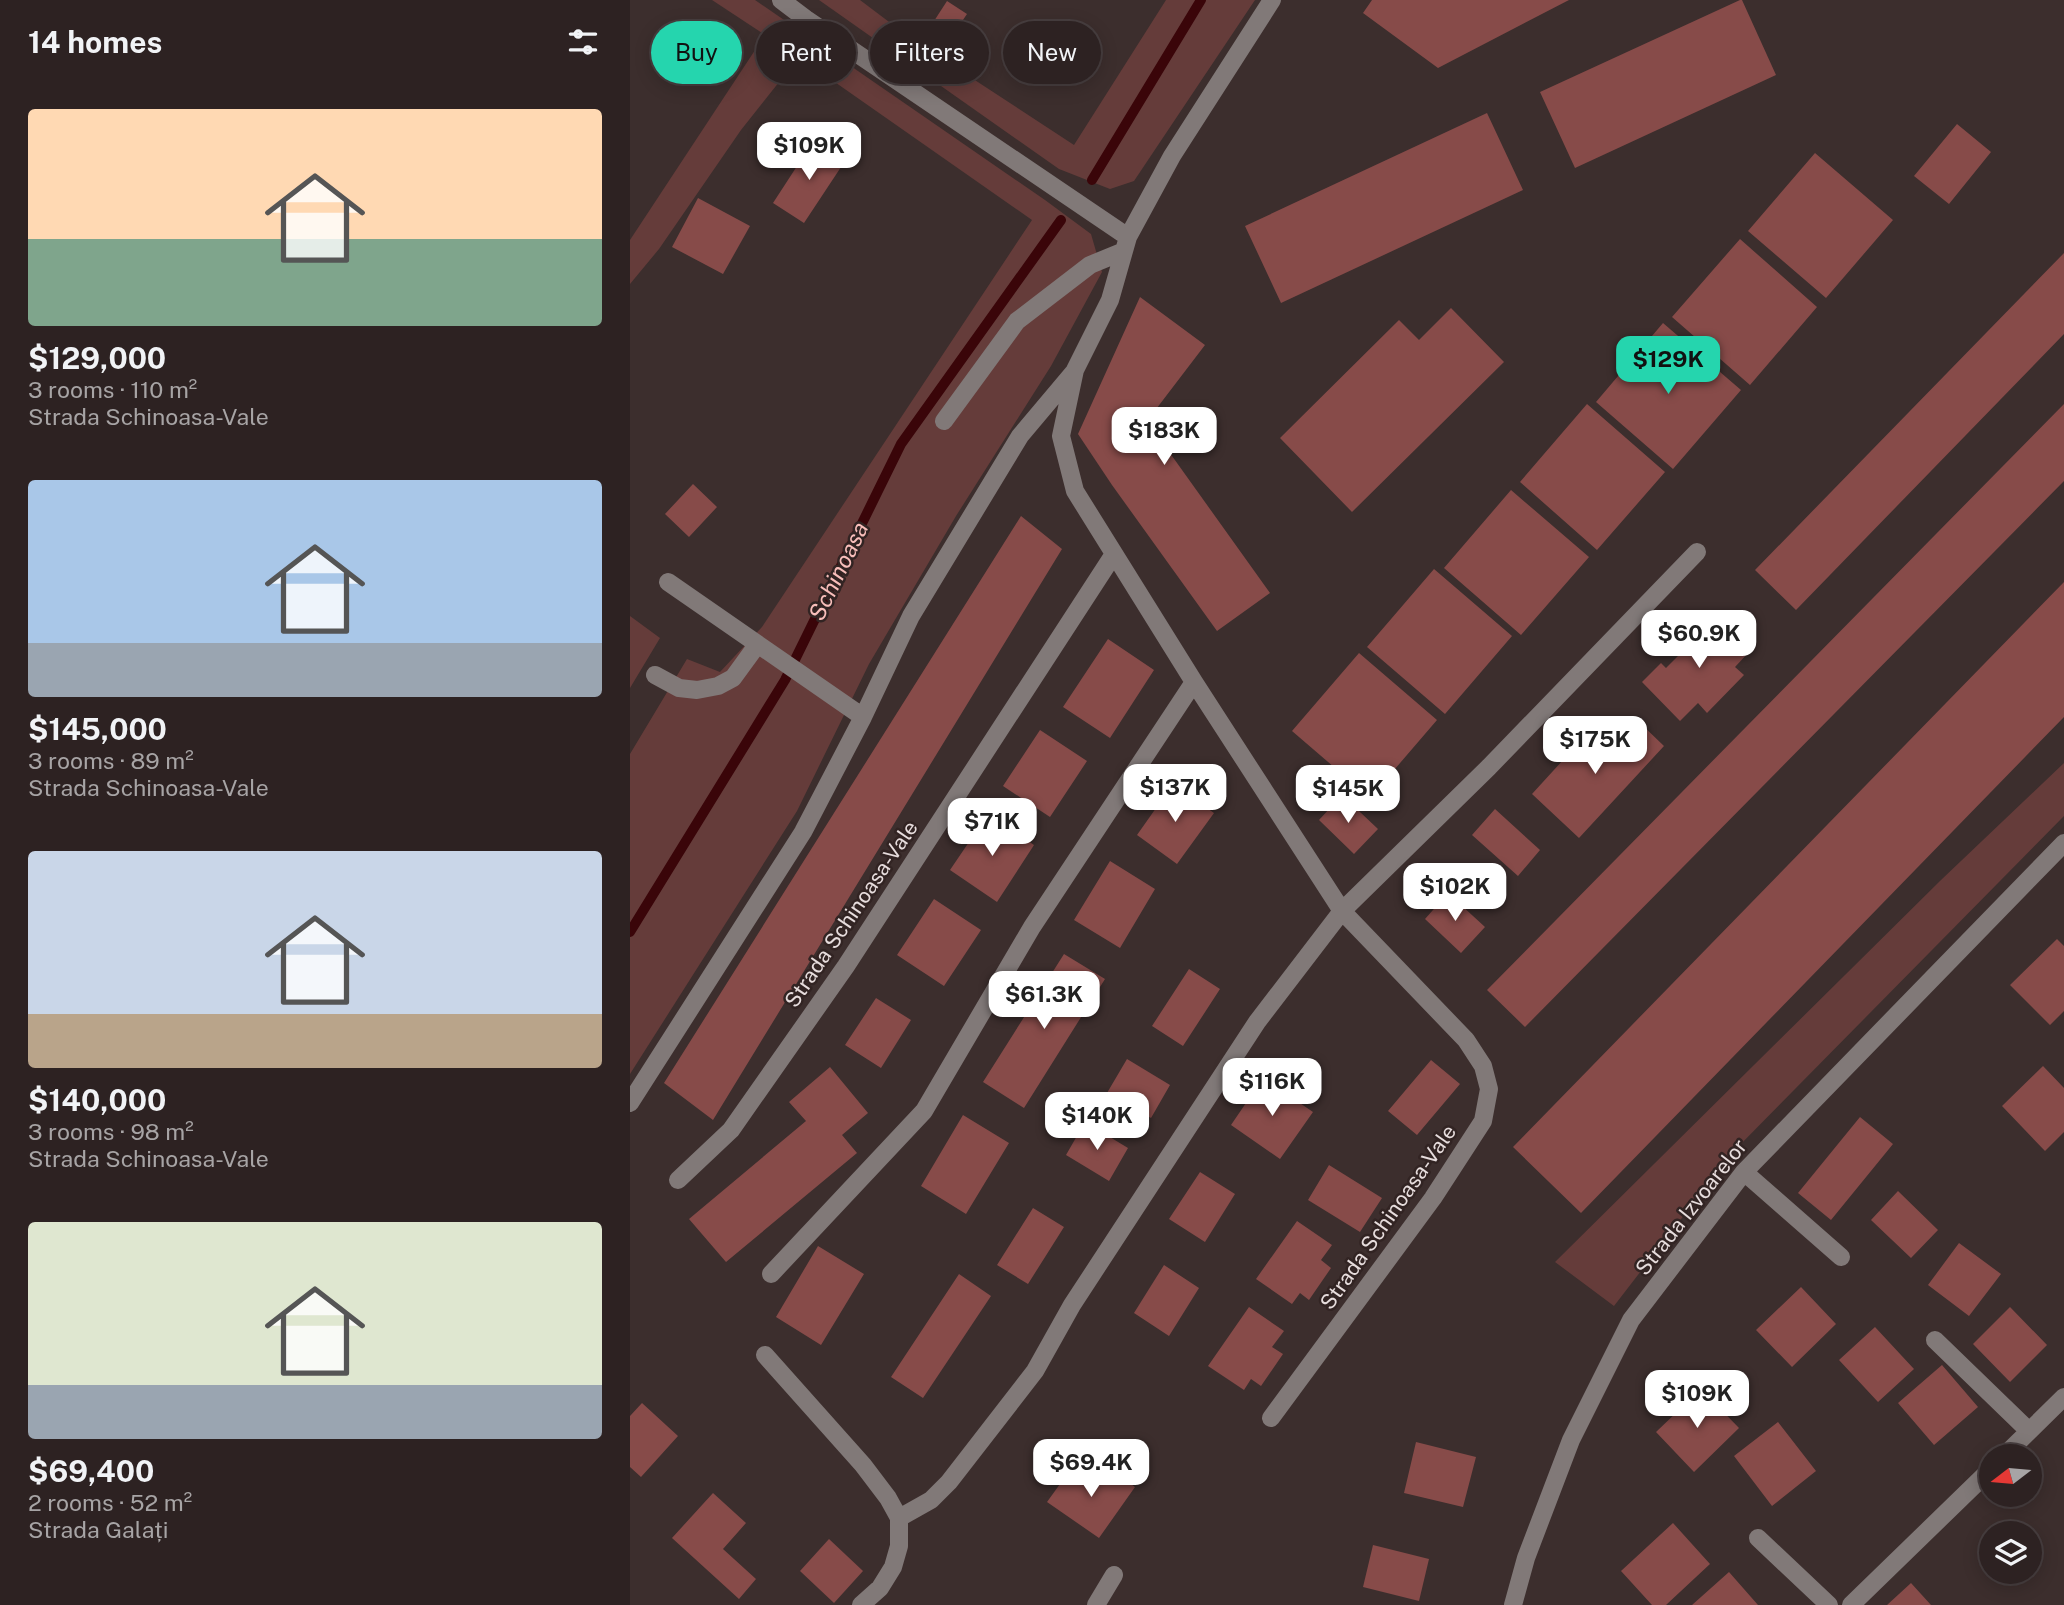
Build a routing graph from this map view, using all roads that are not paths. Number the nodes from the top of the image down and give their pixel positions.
1 (781, 0) edge
2 (1272, 0) edge
3 (1126, 244) junction
4 (1075, 370) junction
5 (944, 421) dead end
6 (1697, 552) dead end
7 (1114, 554) junction
8 (668, 582) dead end
9 (757, 645) junction
10 (655, 675) dead end
11 (1194, 682) junction
12 (863, 717) junction
13 (2064, 843) edge
14 (1342, 911) junction
15 (630, 1103) edge
16 (1744, 1172) junction
17 (678, 1180) dead end
18 (1841, 1257) dead end
19 (771, 1273) dead end
20 (1934, 1340) dead end
21 (765, 1355) dead end
22 (2064, 1397) edge
23 (1271, 1418) dead end
24 (2029, 1431) junction
25 (2016, 1444) edge
26 (1979, 1481) edge
27 (899, 1518) junction
28 (1759, 1538) dead end
29 (1114, 1574) dead end
30 (861, 1605) edge
31 (1096, 1605) edge
32 (1513, 1605) edge
33 (1829, 1605) edge
34 (1851, 1605) edge

1 - 3 street
2 - 3 street, Strada Schinoasa-Vale
3 - 4 street, Strada Schinoasa-Vale
3 - 5 street
4 - 7 street, Strada Schinoasa-Vale
4 - 12 street, Strada Schinoasa-Vale
6 - 14 street
7 - 11 street, Strada Schinoasa-Vale
7 - 17 street, Strada Schinoasa-Vale
8 - 9 street
9 - 10 street
9 - 12 street
11 - 14 street, Strada Schinoasa-Vale
11 - 19 street
12 - 15 street, Strada Schinoasa-Vale
13 - 16 street, Strada Izvoarelor
14 - 23 street, Strada Schinoasa-Vale
14 - 27 street
16 - 18 street
16 - 32 street, Strada Izvoarelor
20 - 24 street
21 - 27 street
22 - 24 street
24 - 25 street
26 - 34 street
27 - 30 street
28 - 33 street
29 - 31 street

